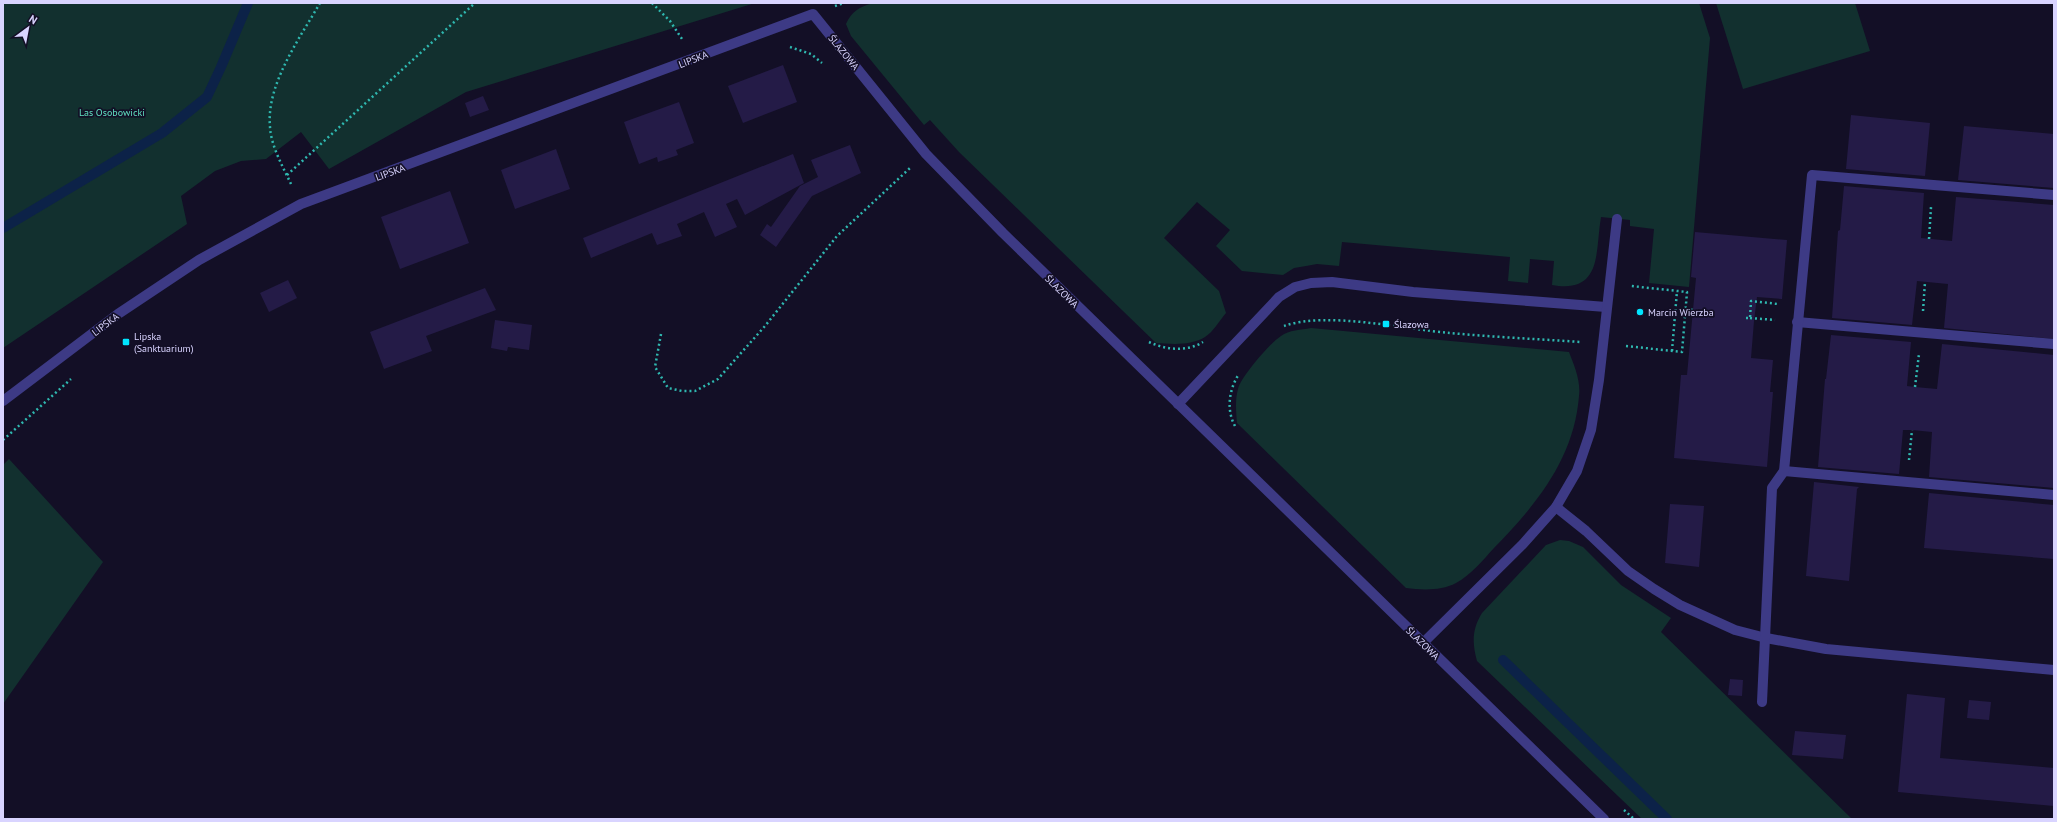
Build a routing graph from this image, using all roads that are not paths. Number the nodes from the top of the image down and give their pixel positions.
1 (813, 14) joint
2 (2054, 196) edge
3 (1616, 219) dead end
4 (1606, 307) junction
5 (1797, 322) junction
6 (2054, 344) edge
7 (3, 401) edge
8 (1178, 404) junction
9 (1784, 471) junction
10 (2054, 495) edge
11 (1556, 507) junction
12 (1766, 638) junction
13 (1423, 643) junction
14 (2054, 670) edge
15 (1762, 702) dead end
16 (1604, 819) edge

1 - 7 street, LIPSKA
1 - 8 street, ŚLAZOWA
2 - 5 street
3 - 4 street
4 - 8 street
4 - 11 street
5 - 6 street
5 - 9 street
8 - 13 street, ŚLAZOWA
9 - 10 street
9 - 12 street
11 - 12 street
11 - 13 street
12 - 14 street
12 - 15 street
13 - 16 street, ŚLAZOWA

